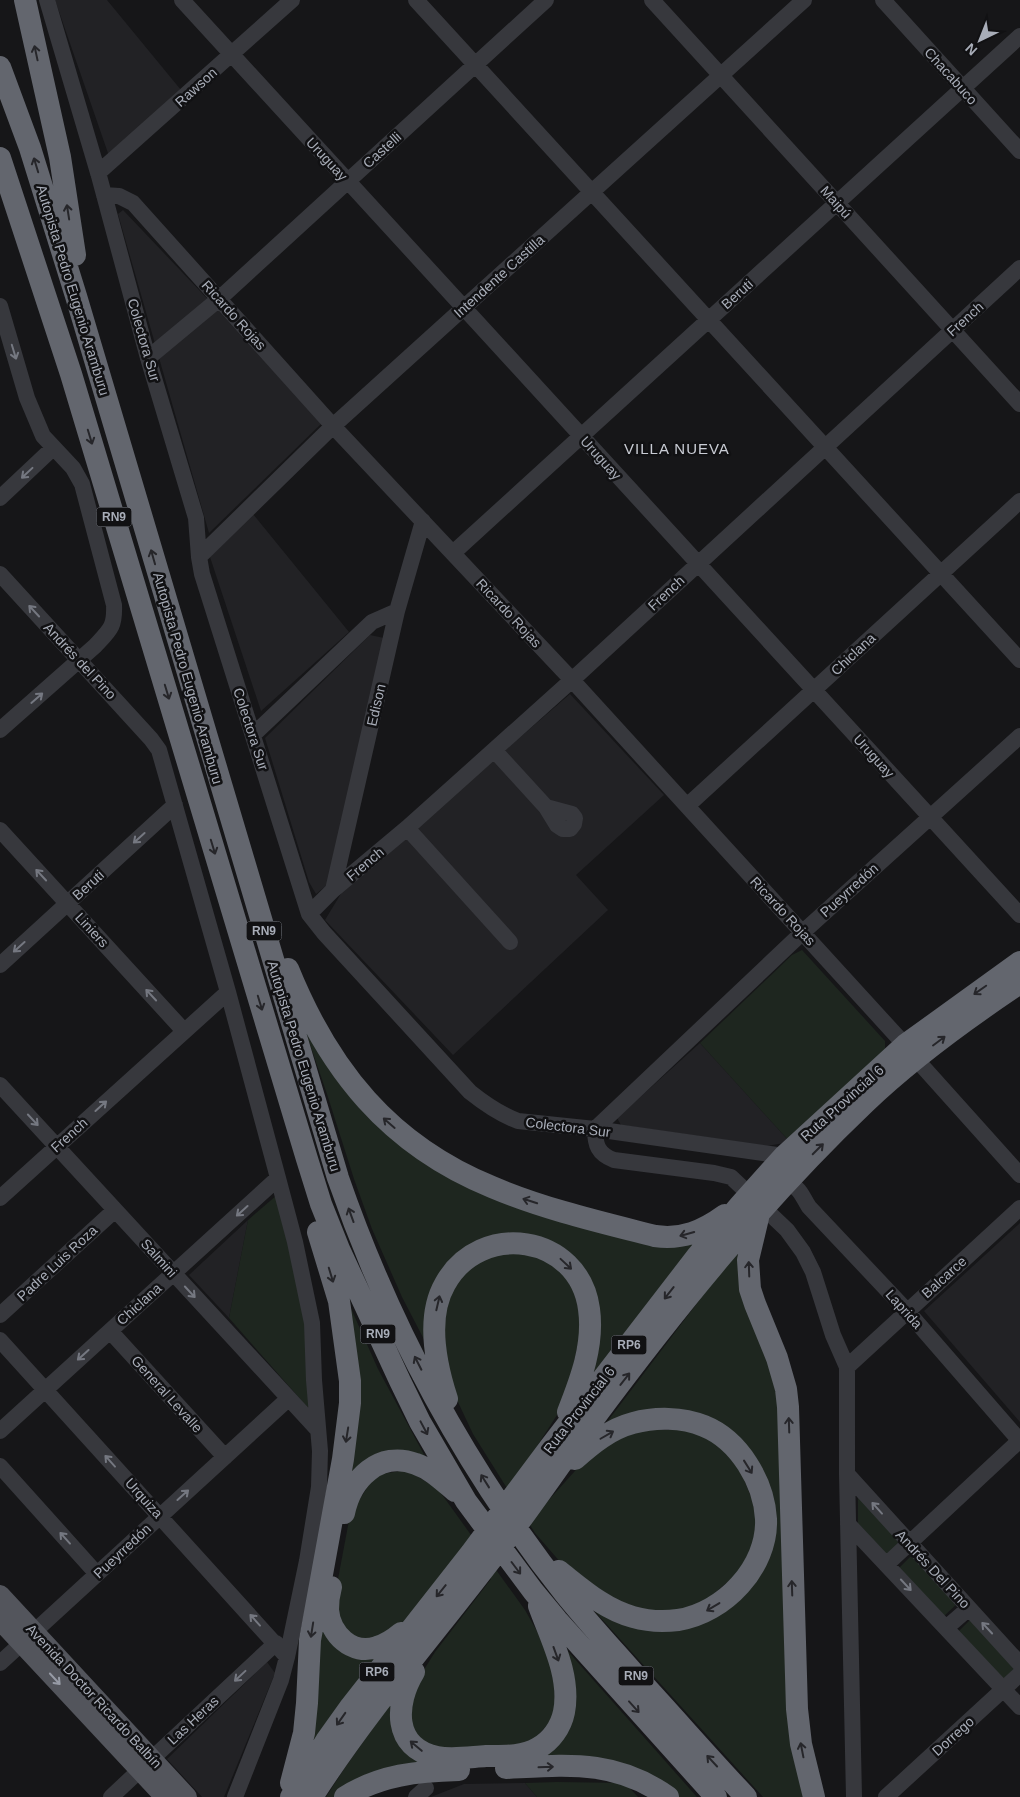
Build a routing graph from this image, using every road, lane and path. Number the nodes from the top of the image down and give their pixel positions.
1 (25, 0) edge
2 (47, 0) edge
3 (182, 0) edge
4 (292, 0) edge
5 (416, 0) edge
6 (546, 0) edge
7 (652, 0) edge
8 (804, 0) edge
9 (883, 0) edge
10 (1020, 36) edge
11 (232, 55) junction
12 (475, 65) junction
13 (0, 67) edge
14 (721, 76) junction
15 (963, 88) junction
16 (1020, 151) edge
17 (0, 158) edge
18 (98, 174) junction
19 (348, 181) junction
20 (592, 192) junction
21 (104, 195) junction
22 (837, 203) junction
23 (0, 207) edge
24 (1020, 268) edge
25 (76, 296) junction
26 (219, 299) junction
27 (0, 306) edge
28 (464, 308) junction
29 (708, 320) junction
30 (952, 330) junction
31 (148, 358) junction
32 (71, 374) junction
33 (1020, 404) edge
34 (333, 426) junction
35 (581, 436) junction
36 (825, 447) junction
37 (53, 448) junction
38 (0, 498) edge
39 (1020, 501) edge
40 (423, 522) junction
41 (453, 553) junction
42 (199, 557) junction
43 (698, 564) junction
44 (0, 574) edge
45 (941, 574) junction
46 (398, 611) junction
47 (79, 660) junction
48 (1020, 660) edge
49 (572, 680) junction
50 (814, 690) junction
51 (0, 730) edge
52 (253, 735) junction
53 (1020, 736) edge
54 (494, 750) junction
55 (175, 805) junction
56 (686, 806) junction
57 (546, 807) dead end
58 (930, 817) junction
59 (232, 826) junction
60 (407, 828) junction
61 (0, 830) edge
62 (333, 890) junction
63 (67, 903) junction
64 (309, 914) junction
65 (1020, 916) edge
66 (802, 932) junction
67 (510, 942) dead end
68 (1020, 962) edge
69 (0, 965) edge
70 (1020, 983) edge
71 (228, 992) junction
72 (184, 1031) junction
73 (910, 1052) junction
74 (0, 1084) edge
75 (594, 1129) junction
76 (57, 1146) junction
77 (784, 1156) junction
78 (307, 1159) junction
79 (1020, 1175) edge
80 (278, 1178) junction
81 (777, 1182) junction
82 (0, 1198) edge
83 (1020, 1208) edge
84 (115, 1210) junction
85 (741, 1218) junction
86 (173, 1273) junction
87 (906, 1311) junction
88 (0, 1315) edge
89 (110, 1331) junction
90 (0, 1340) edge
91 (847, 1367) junction
92 (45, 1389) junction
93 (288, 1399) junction
94 (318, 1430) junction
95 (0, 1431) edge
96 (1020, 1440) edge
97 (550, 1447) junction
98 (466, 1452) junction
99 (225, 1457) junction
100 (0, 1466) edge
101 (847, 1474) junction
102 (555, 1475) junction
103 (534, 1485) junction
104 (466, 1501) junction
105 (160, 1516) junction
106 (848, 1524) junction
107 (909, 1543) junction
108 (532, 1550) junction
109 (477, 1562) junction
110 (886, 1564) junction
111 (97, 1574) junction
112 (533, 1591) junction
113 (0, 1595) edge
114 (969, 1608) junction
115 (0, 1620) edge
116 (442, 1623) junction
117 (414, 1624) junction
118 (946, 1628) junction
119 (28, 1638) junction
120 (276, 1643) junction
121 (287, 1657) junction
122 (0, 1663) edge
123 (1020, 1664) edge
124 (1020, 1674) edge
125 (1004, 1690) junction
126 (1020, 1708) edge
127 (146, 1764) junction
128 (111, 1797) edge
129 (165, 1797) edge
130 (187, 1797) edge
131 (235, 1797) edge
132 (286, 1797) edge
133 (291, 1797) edge
134 (312, 1797) edge
135 (345, 1797) edge
136 (668, 1797) edge
137 (716, 1797) edge
138 (746, 1797) edge
139 (814, 1797) edge
140 (854, 1797) edge
141 (886, 1797) edge

25 -> 1 highway
2 - 18 street, Colectora Sur
3 - 11 street, Uruguay
4 - 11 street, Rawson
5 - 12 street
6 - 12 street, Castelli
7 - 14 street, Maipú
8 - 14 street, Intendente Castilla
9 - 15 street, Chacabuco
10 - 15 street, Beruti
11 - 18 street, Rawson
11 - 19 street, Uruguay
12 - 19 street, Castelli
12 - 20 street
25 -> 13 highway, Autopista Pedro Eugenio Aramburu / RN9
14 - 20 street, Intendente Castilla
14 - 22 street, Maipú
15 - 16 street, Chacabuco
15 - 22 street, Beruti
17 - 32 highway, Autopista Pedro Eugenio Aramburu / RN9
18 - 21 street, Colectora Sur
19 - 26 street, Castelli
19 - 28 street, Uruguay
20 - 28 street, Intendente Castilla
20 - 29 street
21 - 26 street, Ricardo Rojas
21 - 31 street, Colectora Sur
22 - 29 street, Beruti
22 - 30 street, Maipú
23 - 32 highway
24 - 30 street, French
59 -> 25 highway, Autopista Pedro Eugenio Aramburu / RN9
26 - 31 street, Castelli
26 - 34 street, Ricardo Rojas
27 -> 37 street
28 - 34 street, Intendente Castilla
28 - 35 street, Uruguay
29 - 35 street, Beruti
29 - 36 street
30 - 33 street, Maipú
30 - 36 street, French
31 - 42 street, Colectora Sur
32 -> 78 highway, Autopista Pedro Eugenio Aramburu / RN9
34 - 40 street, Ricardo Rojas
34 - 42 street, Intendente Castilla
35 - 41 street, Beruti
35 - 43 street, Uruguay
36 - 43 street, French
36 - 45 street
37 -> 38 street
37 - 47 street
39 - 45 street, Chiclana
40 - 41 street, Ricardo Rojas
40 - 46 street, Edison
41 - 49 street, Ricardo Rojas
42 - 52 street, Colectora Sur
43 - 49 street, French
43 - 50 street, Uruguay
47 -> 44 street, Andrés del Pino
45 - 48 street
45 - 50 street, Chiclana
46 - 52 street
46 - 62 street, Edison
51 -> 47 street
47 - 55 street, Andrés del Pino
49 - 54 street, French
49 - 56 street, Ricardo Rojas
50 - 56 street, Chiclana
50 - 58 street, Uruguay
52 - 64 street, Colectora Sur
53 - 58 street, Pueyrredón
54 - 57 street
54 - 60 street, French
55 -> 63 street, Beruti
55 - 71 street, Andrés del Pino
56 - 66 street, Ricardo Rojas
58 - 65 street, Uruguay
58 - 66 street, Pueyrredón
85 -> 59 highway
98 -> 59 highway, Autopista Pedro Eugenio Aramburu / RN9
60 - 62 street, French
60 - 67 street
63 -> 61 street, Liniers
62 - 64 street, French
63 -> 69 street, Beruti
72 -> 63 street, Liniers
64 - 75 street, Colectora Sur
66 - 73 street, Ricardo Rojas
66 - 75 street, Pueyrredón
68 -> 73 highway, Ruta Provincial 6 / RP6
73 -> 70 highway, Ruta Provincial 6 / RP6
71 - 72 street, French
71 - 80 street, Andrés del Pino
76 -> 72 street, French
73 - 77 highway, Ruta Provincial 6 / RP6
73 - 79 street, Ricardo Rojas
81 -> 73 highway, Ruta Provincial 6 / RP6
74 -> 76 street, Salmini
75 - 77 street, Colectora Sur
75 - 91 street
76 - 82 street, French
76 - 84 street, Salmini
77 - 81 highway, Ruta Provincial 6 / RP6
78 -> 104 highway, Autopista Pedro Eugenio Aramburu / RN9
78 -> 132 highway
80 -> 86 street, Chiclana
80 - 94 street, Andrés del Pino
81 - 85 highway, Ruta Provincial 6 / RP6
81 - 85 highway, Ruta Provincial 6 / RP6
81 - 87 street, Laprida
83 - 87 street, Balcarce
84 - 86 street, Salmini
84 - 88 street, Padre Luis Roza
85 -> 97 highway, Ruta Provincial 6 / RP6
102 -> 85 highway, Ruta Provincial 6 / RP6
139 -> 85 highway
86 - 89 street, Chiclana
86 -> 93 street, Salmini
87 - 91 street, Balcarce
87 - 96 street, Laprida
89 -> 92 street, Chiclana
89 - 99 street, General Levalle
90 - 92 street, Urquiza
91 - 101 street
92 - 95 street, Chiclana
105 -> 92 street, Urquiza
93 - 94 street, Salmini
93 - 99 street, Pueyrredón
94 - 121 street, Andrés del Pino
96 - 107 street
98 -> 97 highway
97 - 103 highway, Ruta Provincial 6 / RP6
108 -> 98 highway, Autopista Pedro Eugenio Aramburu / RN9
105 -> 99 street, Pueyrredón
111 -> 100 street
101 - 106 street
107 -> 101 street, Andrés Del Pino
102 - 103 highway, Ruta Provincial 6 / RP6
102 -> 108 highway
103 - 109 highway, Ruta Provincial 6 / RP6
104 -> 112 highway, Autopista Pedro Eugenio Aramburu / RN9
104 - 117 highway
105 - 111 street, Pueyrredón
120 -> 105 street, Urquiza
106 - 110 street
106 - 140 street
107 - 110 street
107 - 114 street, Andrés Del Pino
138 -> 108 highway, Autopista Pedro Eugenio Aramburu / RN9
109 - 116 highway, Ruta Provincial 6 / RP6
109 -> 117 highway, Ruta Provincial 6 / RP6
110 -> 118 street
111 - 119 street, Pueyrredón
112 -> 116 highway
112 -> 137 highway, Autopista Pedro Eugenio Aramburu / RN9
113 - 119 main road, Avenida Doctor Ricardo Balbín
114 - 118 street
123 -> 114 street, Andrés Del Pino
115 - 119 main road, Avenida Doctor Ricardo Balbín
116 - 134 highway, Ruta Provincial 6 / RP6
117 -> 133 highway, Ruta Provincial 6 / RP6
118 - 125 street
119 - 122 street, Pueyrredón
119 - 127 main road, Avenida Doctor Ricardo Balbín
120 - 121 street, Urquiza
120 -> 127 street, Las Heras
121 - 131 street, Andrés del Pino
124 - 125 street, Dorrego
125 - 126 street
125 - 141 street, Dorrego
127 - 128 street, Las Heras
127 - 129 main road, Avenida Doctor Ricardo Balbín
127 - 130 main road, Avenida Doctor Ricardo Balbín
135 -> 136 highway

